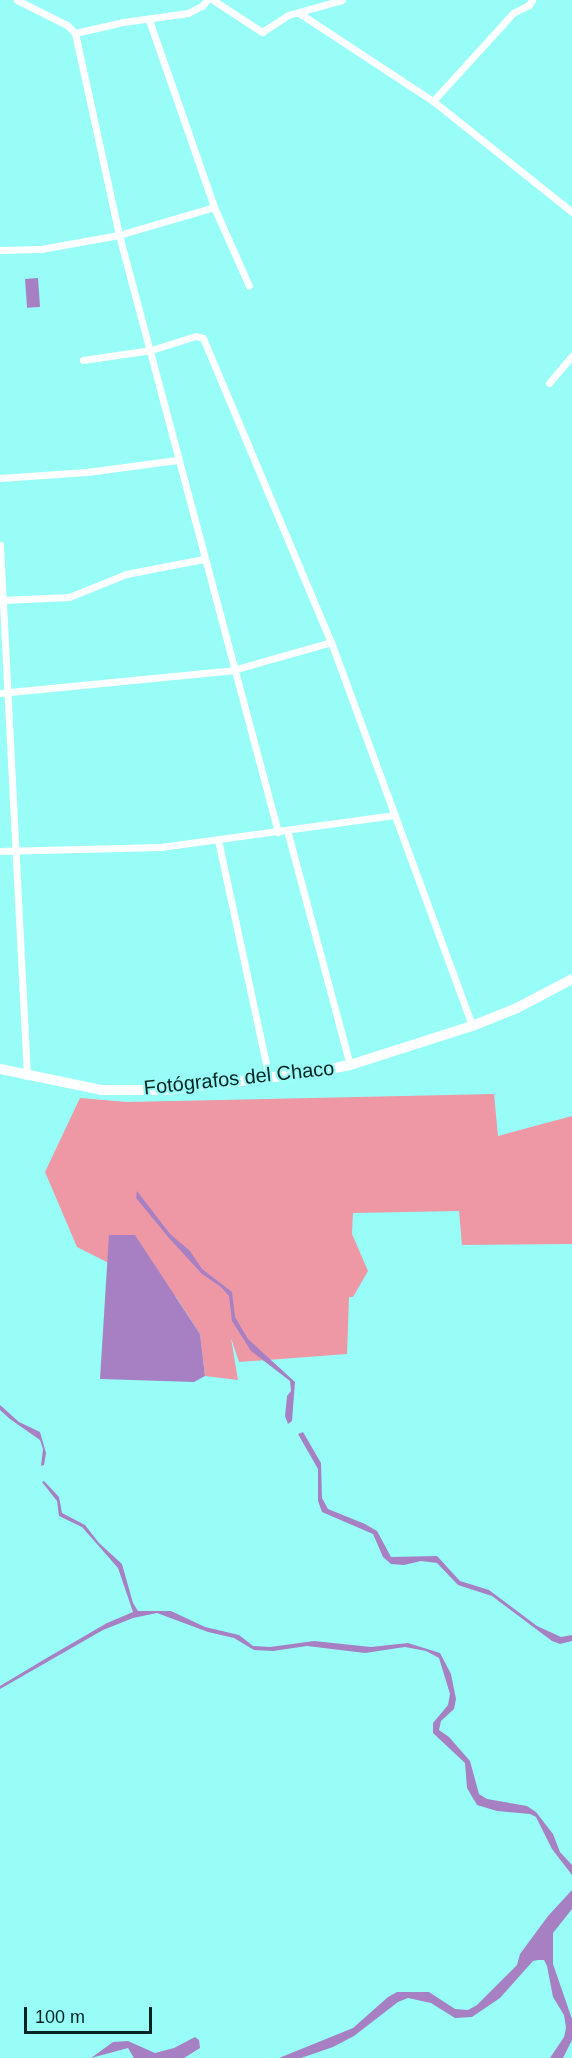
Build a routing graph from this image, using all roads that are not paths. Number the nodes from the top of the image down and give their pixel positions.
1 (17, 0) edge
2 (207, 0) edge
3 (213, 0) edge
4 (342, 0) edge
5 (532, 0) edge
6 (299, 13) junction
7 (149, 20) junction
8 (75, 33) junction
9 (433, 101) junction
10 (214, 207) junction
11 (572, 212) edge
12 (119, 234) junction
13 (0, 250) edge
14 (249, 286) dead end
15 (151, 350) junction
16 (572, 356) edge
17 (83, 360) dead end
18 (549, 383) dead end
19 (177, 460) junction
20 (0, 478) edge
21 (0, 545) edge
22 (204, 559) junction
23 (1, 586) edge
24 (3, 600) junction
25 (331, 642) junction
26 (233, 670) junction
27 (4, 693) edge
28 (395, 815) junction
29 (286, 830) junction
30 (278, 832) junction
31 (218, 840) junction
32 (16, 851) junction
33 (0, 852) edge
34 (572, 979) edge
35 (472, 1026) junction
36 (350, 1065) junction
37 (0, 1069) edge
38 (27, 1076) junction
39 (269, 1078) junction

1 - 8 street
2 - 7 street
3 - 6 street
4 - 6 street
5 - 9 street
6 - 9 street
7 - 8 street
7 - 10 street
8 - 12 street
9 - 11 street
10 - 12 street
10 - 14 street
12 - 13 street
12 - 15 street
15 - 17 street
15 - 19 street
15 - 25 street
16 - 18 street
19 - 20 street
19 - 22 street
21 - 23 street
22 - 24 street
22 - 26 street
23 - 24 street
24 - 27 street
25 - 26 street
25 - 28 street
26 - 27 street
26 - 30 street
27 - 32 street
28 - 29 street
28 - 35 street
29 - 30 street
29 - 36 street
30 - 31 street
31 - 32 street
31 - 39 street
32 - 33 street
32 - 38 street
34 - 35 street, Fotógrafos del Chaco
35 - 36 street, Fotógrafos del Chaco
36 - 39 street, Fotógrafos del Chaco
37 - 38 street, Fotógrafos del Chaco
38 - 39 street, Fotógrafos del Chaco

